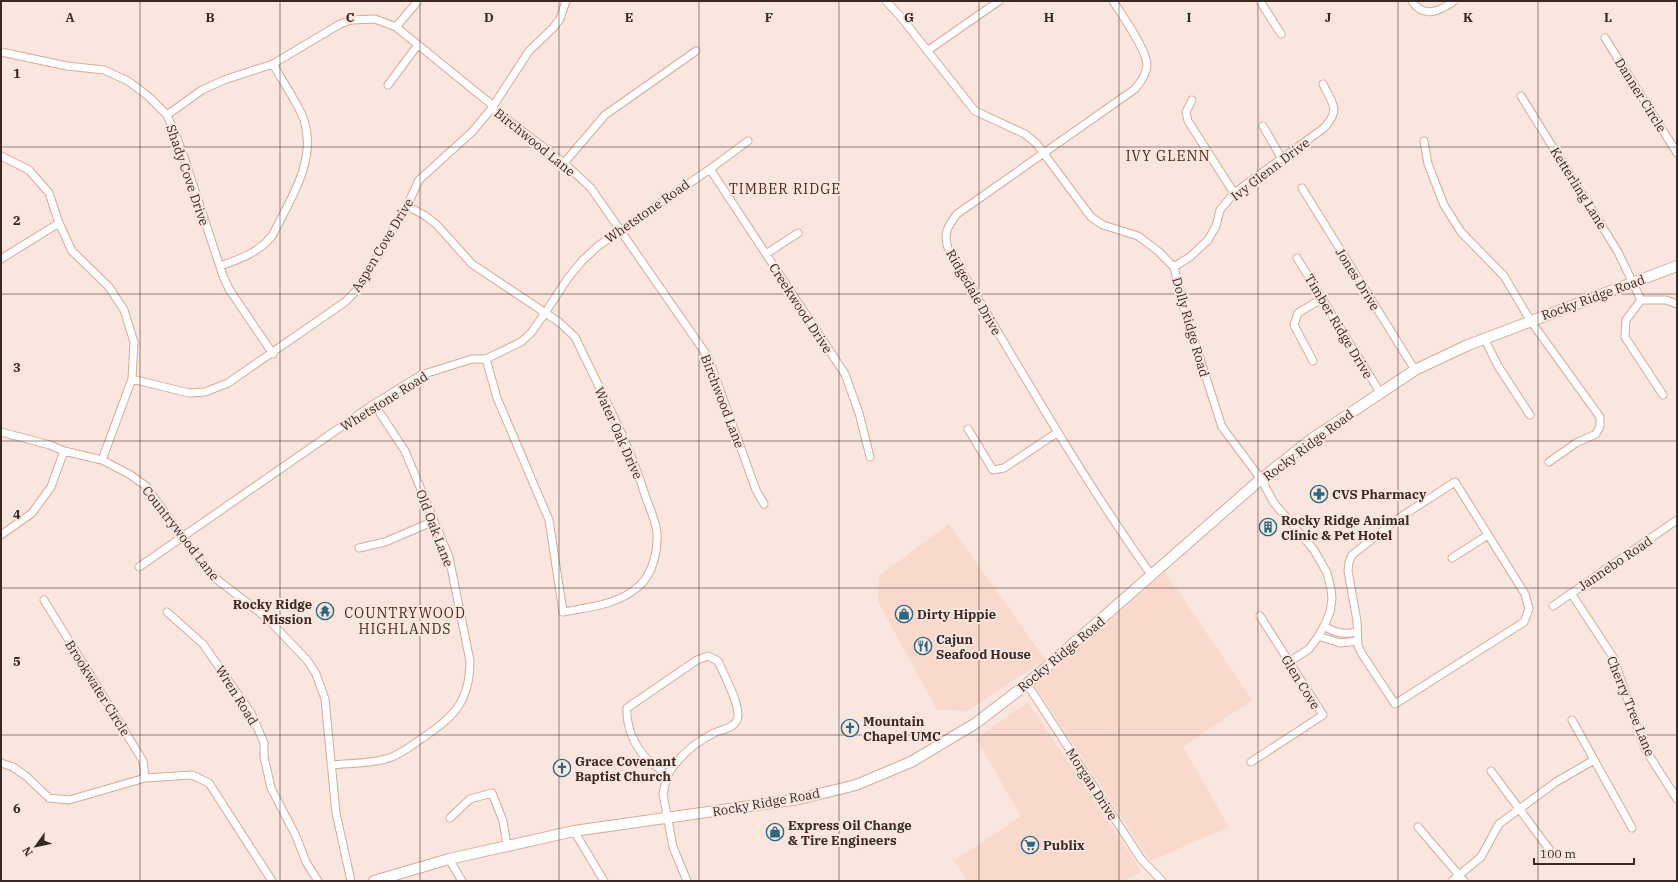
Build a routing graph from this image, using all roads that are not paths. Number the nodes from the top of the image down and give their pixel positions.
1 (418, 1) edge
2 (566, 1) edge
3 (886, 1) edge
4 (999, 1) edge
5 (1113, 1) edge
6 (1260, 1) edge
7 (1412, 1) edge
8 (1454, 1) edge
9 (396, 27) junction
10 (1281, 34) dead end
11 (1605, 38) dead end
12 (417, 46) junction
13 (927, 50) junction
14 (696, 51) dead end
15 (1, 52) edge
16 (273, 64) junction
17 (1323, 84) dead end
18 (388, 85) dead end
19 (1521, 96) dead end
20 (1192, 100) dead end
21 (492, 108) junction
22 (167, 115) junction
23 (1262, 126) dead end
24 (748, 141) dead end
25 (1424, 141) dead end
26 (1677, 153) edge
27 (1044, 154) junction
28 (1, 156) edge
29 (1282, 159) junction
30 (564, 163) junction
31 (710, 169) junction
32 (1302, 188) dead end
33 (1234, 193) junction
34 (407, 206) junction
35 (59, 223) junction
36 (619, 231) junction
37 (798, 233) dead end
38 (766, 254) junction
39 (1297, 258) dead end
40 (1, 259) edge
41 (220, 266) junction
42 (1677, 266) edge
43 (1174, 267) junction
44 (1633, 282) junction
45 (1323, 298) junction
46 (1641, 300) junction
47 (1677, 304) edge
48 (546, 313) junction
49 (1530, 320) junction
50 (1484, 338) junction
51 (272, 354) junction
52 (486, 359) junction
53 (1313, 361) dead end
54 (1415, 370) junction
55 (132, 380) junction
56 (1381, 394) junction
57 (1663, 395) dead end
58 (374, 404) junction
59 (1530, 415) dead end
60 (968, 429) dead end
61 (1, 432) edge
62 (1058, 432) junction
63 (64, 451) junction
64 (870, 457) dead end
65 (102, 460) junction
66 (1548, 462) dead end
67 (1261, 479) junction
68 (764, 504) dead end
69 (1677, 520) edge
70 (434, 521) junction
71 (1, 535) edge
72 (1488, 535) junction
73 (183, 537) junction
74 (359, 548) dead end
75 (1452, 558) dead end
76 (139, 567) dead end
77 (1152, 576) junction
78 (1572, 592) junction
79 (44, 600) dead end
80 (1553, 606) dead end
81 (167, 612) dead end
82 (1260, 616) dead end
83 (1324, 626) junction
84 (1358, 632) junction
85 (1318, 636) junction
86 (1358, 641) junction
87 (1289, 662) junction
88 (1027, 684) junction
89 (1572, 720) dead end
90 (1594, 760) junction
91 (1252, 762) dead end
92 (1, 763) edge
93 (331, 765) junction
94 (1492, 771) dead end
95 (667, 776) junction
96 (145, 778) junction
97 (1677, 799) edge
98 (1520, 808) junction
99 (450, 818) dead end
100 (669, 818) junction
101 (1418, 827) dead end
102 (1632, 828) dead end
103 (574, 831) junction
104 (507, 845) junction
105 (1549, 848) dead end
106 (448, 859) junction
107 (1461, 878) edge
108 (272, 881) edge
109 (318, 881) edge
110 (351, 881) edge
111 (374, 881) edge
112 (462, 881) edge
113 (604, 881) edge
114 (687, 881) edge
115 (1162, 881) edge
116 (1452, 881) edge

1 - 9 street
2 - 21 street, Aspen Cove Drive
3 - 13 street, Dolly Ridge Road
4 - 13 street
5 - 27 street, Ridgedale Drive
6 - 10 street
7 - 8 street
9 - 12 street, Birchwood Lane
9 - 16 street, Birchwood Lane
11 - 26 street, Danner Circle
12 - 18 street
12 - 21 street, Birchwood Lane
13 - 27 street, Dolly Ridge Road
14 - 30 street
15 - 22 street, Shady Cove Drive
16 - 22 street, Birchwood Lane
16 - 41 street
17 - 29 street, Ivy Glenn Drive
19 - 44 street, Ketterling Lane
20 - 33 street
21 - 30 street, Birchwood Lane
21 - 34 street, Aspen Cove Drive
22 - 41 street, Shady Cove Drive
23 - 29 street
24 - 31 street, Whetstone Road
25 - 49 street
27 - 43 street, Dolly Ridge Road
27 - 62 street, Ridgedale Drive
28 - 35 street
29 - 33 street, Ivy Glenn Drive
30 - 36 street, Birchwood Lane
31 - 36 street, Whetstone Road
31 - 38 street, Creekwood Drive
32 - 54 street, Jones Drive
33 - 43 street, Ivy Glenn Drive
34 - 48 street, Water Oak Drive
34 - 51 street, Aspen Cove Drive
35 - 40 street
35 - 55 street
36 - 48 street, Whetstone Road
36 - 68 street, Birchwood Lane
37 - 38 street
38 - 64 street, Creekwood Drive
39 - 45 street, Timber Ridge Drive
41 - 51 street, Shady Cove Drive
42 - 44 main road, Rocky Ridge Road
43 - 67 street, Dolly Ridge Road
44 - 46 street, Ketterling Lane
44 - 49 main road, Rocky Ridge Road
45 - 53 street
45 - 56 street, Timber Ridge Drive
46 - 47 street
46 - 57 street
48 - 52 street, Whetstone Road
48 - 52 street, Water Oak Drive
49 - 50 main road, Rocky Ridge Road
49 - 66 street
50 - 54 main road, Rocky Ridge Road
50 - 59 street
51 - 55 street, Aspen Cove Drive
52 - 58 street, Whetstone Road
54 - 56 main road, Rocky Ridge Road
55 - 65 street
56 - 67 main road, Rocky Ridge Road
58 - 70 street, Old Oak Lane
58 - 73 street, Whetstone Road
60 - 62 street
61 - 63 street, Countrywood Lane
62 - 77 street, Ridgedale Drive
63 - 65 street, Countrywood Lane
63 - 71 street
65 - 73 street, Countrywood Lane
67 - 77 main road, Rocky Ridge Road
67 - 83 street, Dolly Ridge Road
69 - 78 street, Jannebo Road
70 - 74 street
70 - 93 street, Old Oak Lane
72 - 75 street
72 - 84 street
72 - 86 street
73 - 76 street, Whetstone Road
73 - 93 street, Countrywood Lane
77 - 88 main road, Rocky Ridge Road
78 - 80 street, Jannebo Road
78 - 97 street, Cherry Tree Lane
79 - 96 street, Brookwater Circle
81 - 109 street, Wren Road
82 - 87 street, Glen Cove
83 - 84 street
83 - 85 street, Dolly Ridge Road
84 - 86 street
85 - 86 street
85 - 87 street, Dolly Ridge Road
87 - 91 street, Glen Cove
88 - 100 main road, Rocky Ridge Road
88 - 115 street, Morgan Drive
89 - 90 street
90 - 98 street
90 - 102 street
92 - 96 street
93 - 110 street, Countrywood Lane
94 - 98 street
95 - 95 street
95 - 100 street
96 - 108 street
98 - 105 street
98 - 107 street
99 - 104 street
100 - 103 main road, Rocky Ridge Road
100 - 114 street
101 - 107 street
103 - 104 main road, Rocky Ridge Road
103 - 113 street
104 - 106 main road, Rocky Ridge Road
106 - 111 main road, Rocky Ridge Road
106 - 112 street
107 - 116 street

